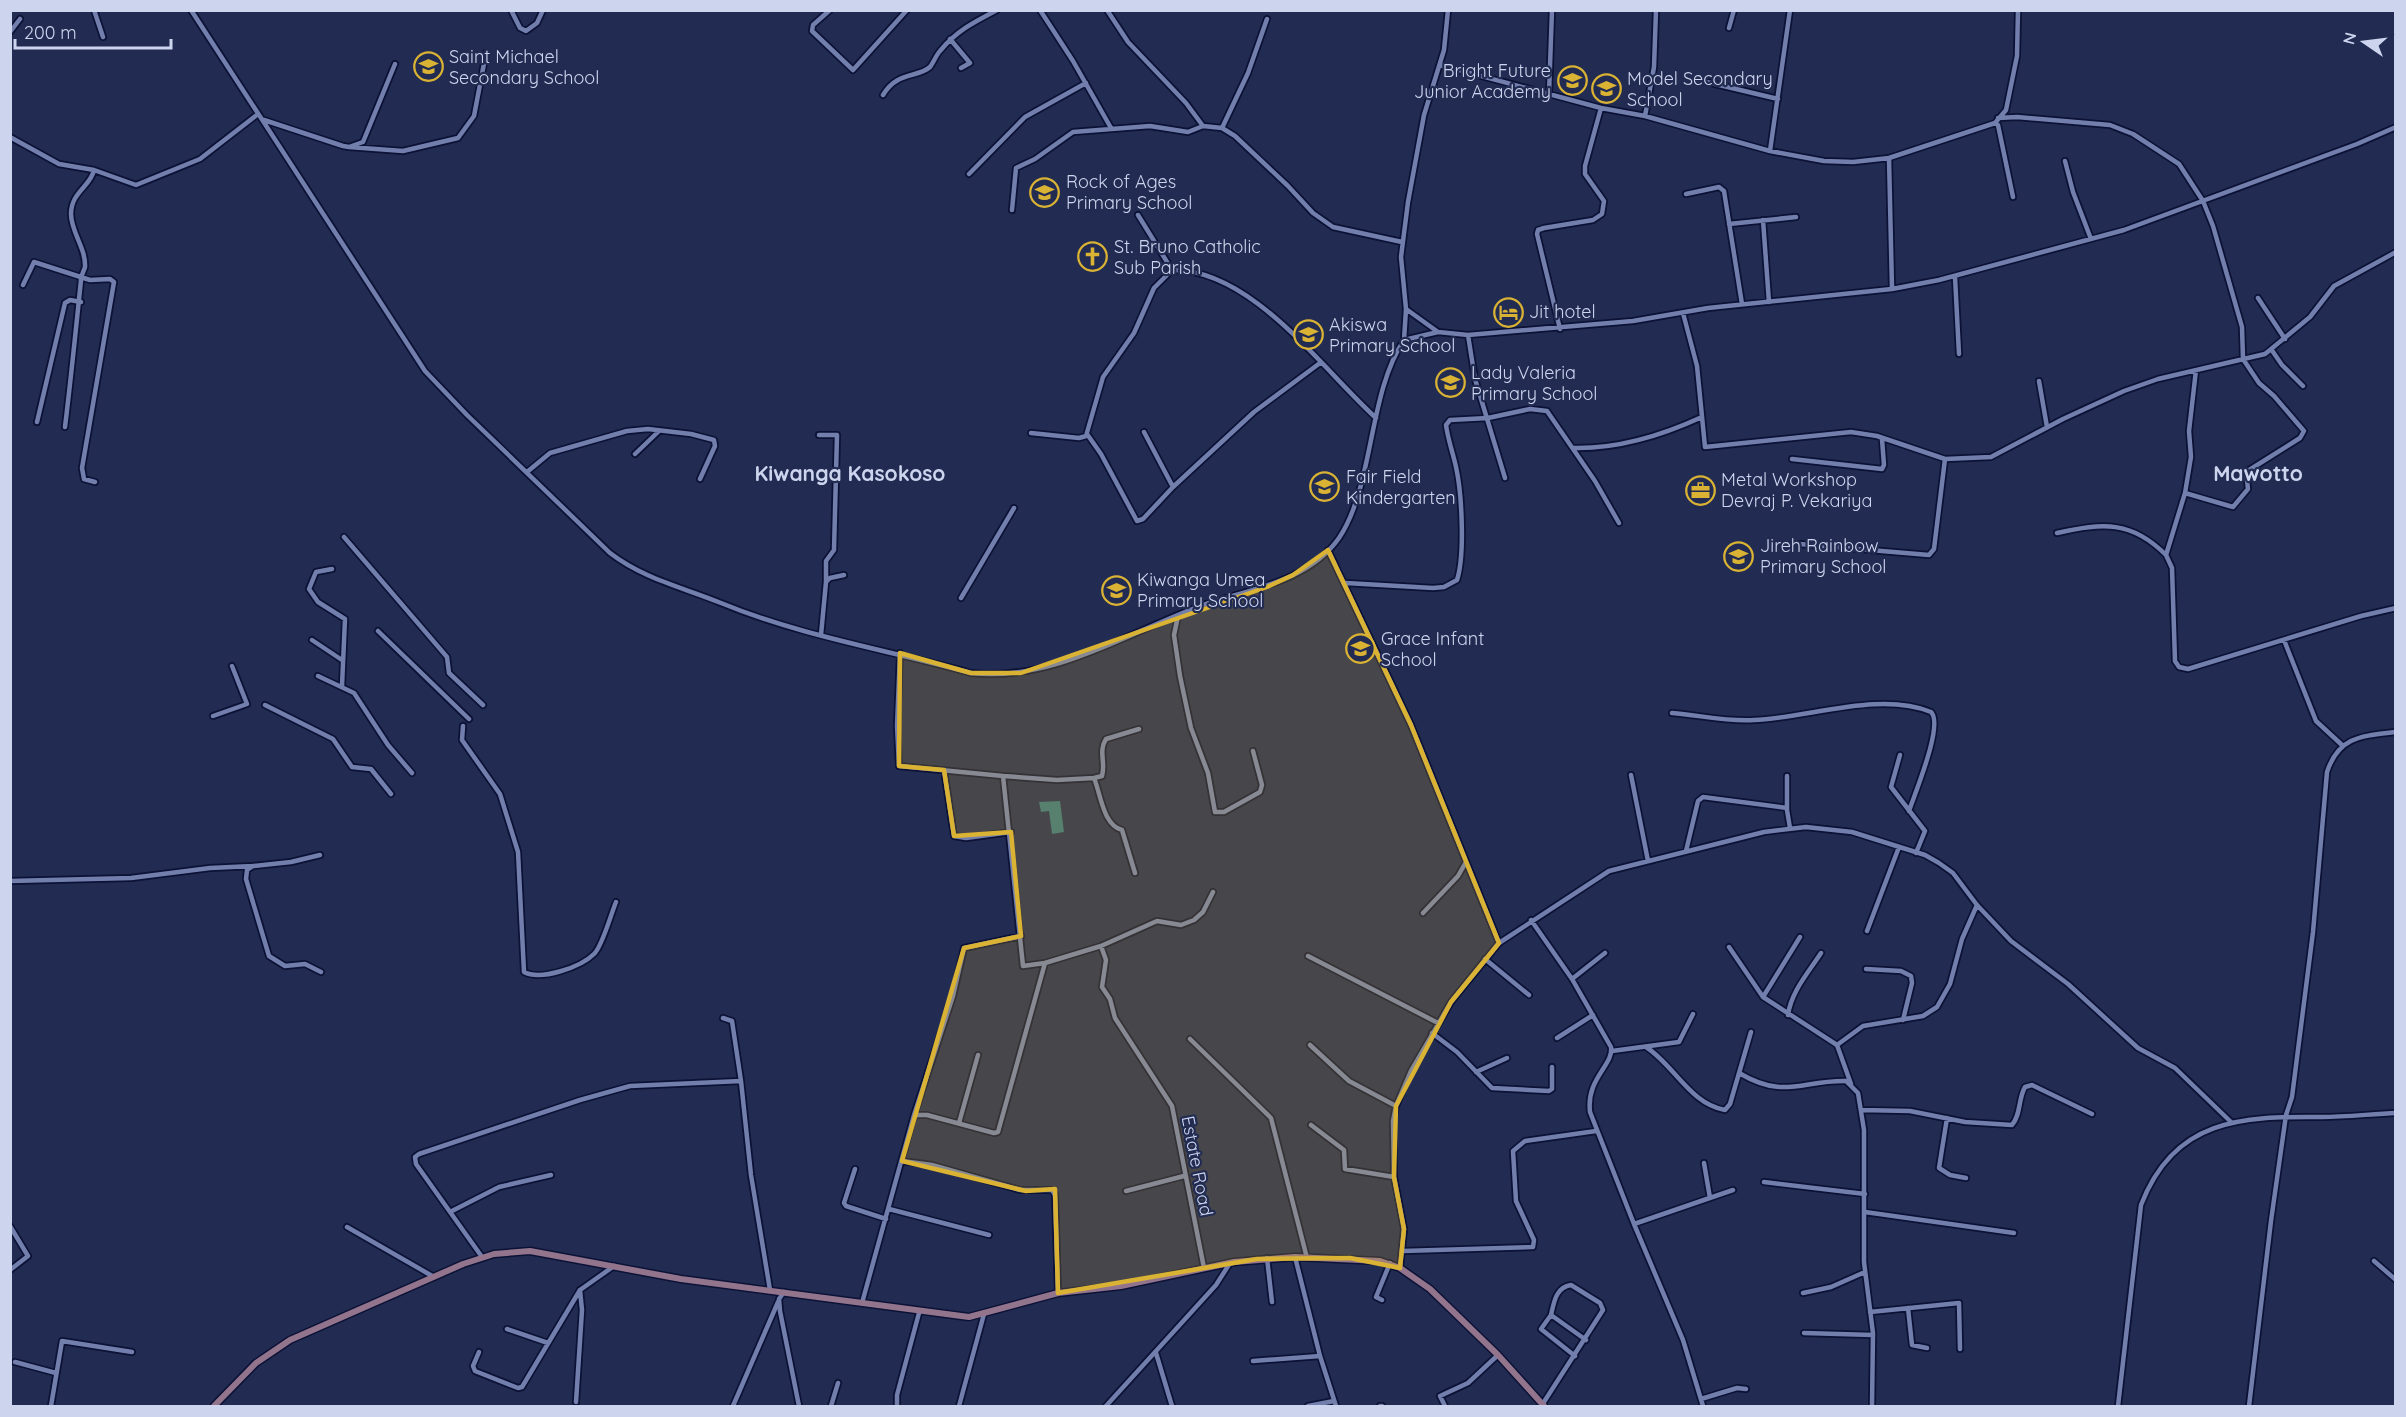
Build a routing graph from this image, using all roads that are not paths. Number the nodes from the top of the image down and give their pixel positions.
1 (94, 10) edge
2 (191, 10) edge
3 (511, 10) edge
4 (543, 10) edge
5 (830, 10) edge
6 (907, 10) edge
7 (997, 10) edge
8 (1107, 10) edge
9 (1448, 10) edge
10 (1552, 10) edge
11 (1656, 10) edge
12 (1734, 10) edge
13 (1790, 10) edge
14 (2018, 10) edge
15 (1043, 12) edge
16 (20, 19) dead end
17 (1268, 19) dead end
18 (1729, 28) dead end
19 (10, 32) edge
20 (103, 37) dead end
21 (951, 39) junction
22 (486, 53) dead end
23 (395, 64) dead end
24 (1440, 65) junction
25 (961, 68) dead end
26 (1694, 79) dead end
27 (1086, 83) junction
28 (1549, 94) junction
29 (883, 95) dead end
30 (1778, 99) junction
31 (1601, 108) junction
32 (258, 114) junction
33 (1645, 116) junction
34 (1998, 118) junction
35 (264, 120) junction
36 (1995, 123) junction
37 (1203, 126) junction
38 (2396, 127) edge
39 (1111, 128) junction
40 (1222, 128) junction
41 (10, 137) edge
42 (349, 147) junction
43 (1770, 151) junction
44 (1889, 158) junction
45 (2065, 161) dead end
46 (94, 170) junction
47 (969, 174) dead end
48 (1686, 194) dead end
49 (2013, 197) dead end
50 (2203, 201) junction
51 (1012, 210) dead end
52 (1138, 215) dead end
53 (1796, 217) dead end
54 (1763, 220) junction
55 (1729, 224) junction
56 (2091, 239) junction
57 (1402, 242) junction
58 (2396, 252) edge
59 (1172, 270) junction
60 (1955, 277) junction
61 (81, 278) junction
62 (23, 285) dead end
63 (1892, 289) junction
64 (2258, 298) dead end
65 (81, 302) junction
66 (1769, 302) junction
67 (1742, 304) junction
68 (1406, 309) junction
69 (1683, 313) junction
70 (1560, 329) junction
71 (1438, 332) junction
72 (1468, 335) junction
73 (2285, 339) junction
74 (1404, 340) junction
75 (2271, 349) junction
76 (1959, 354) dead end
77 (2243, 359) junction
78 (1320, 363) junction
79 (2196, 370) junction
80 (2039, 381) dead end
81 (2303, 386) dead end
82 (1702, 417) junction
83 (1376, 418) junction
84 (1488, 418) junction
85 (37, 423) dead end
86 (65, 427) dead end
87 (2047, 427) junction
88 (659, 431) junction
89 (1144, 432) dead end
90 (1031, 433) dead end
91 (1087, 434) junction
92 (819, 435) dead end
93 (1882, 439) junction
94 (1573, 448) junction
95 (635, 454) dead end
96 (1792, 459) dead end
97 (1945, 459) junction
98 (527, 472) junction
99 (1505, 478) dead end
100 (700, 479) dead end
101 (95, 482) dead end
102 (1173, 487) junction
103 (2185, 493) junction
104 (1014, 508) dead end
105 (1619, 523) dead end
106 (2058, 533) dead end
107 (344, 537) dead end
108 (1799, 544) dead end
109 (1328, 550) junction
110 (2166, 555) junction
111 (332, 569) dead end
112 (844, 575) dead end
113 (826, 582) junction
114 (1346, 583) junction
115 (961, 598) dead end
116 (2396, 608) edge
117 (1178, 616) junction
118 (378, 631) dead end
119 (821, 635) junction
120 (312, 640) dead end
121 (2284, 640) junction
122 (900, 653) junction
123 (342, 660) junction
124 (232, 666) dead end
125 (318, 676) dead end
126 (342, 686) junction
127 (265, 705) dead end
128 (483, 705) dead end
129 (1672, 713) dead end
130 (213, 716) dead end
131 (470, 719) dead end
132 (463, 726) dead end
133 (1139, 729) dead end
134 (2396, 732) edge
135 (2342, 745) junction
136 (1253, 751) dead end
137 (1900, 755) dead end
138 (944, 770) junction
139 (412, 773) dead end
140 (1631, 775) dead end
141 (1003, 776) junction
142 (1787, 776) dead end
143 (1094, 778) junction
144 (391, 794) dead end
145 (1787, 807) junction
146 (1909, 811) junction
147 (1790, 828) junction
148 (1011, 832) junction
149 (1899, 847) junction
150 (1686, 851) junction
151 (1916, 854) junction
152 (320, 855) dead end
153 (1648, 861) junction
154 (1466, 862) junction
155 (253, 866) junction
156 (1135, 873) dead end
157 (10, 881) edge
158 (1213, 892) dead end
159 (616, 902) dead end
160 (1977, 905) junction
161 (1423, 913) dead end
162 (1531, 920) junction
163 (1867, 931) dead end
164 (1021, 936) junction
165 (1800, 937) dead end
166 (1498, 943) junction
167 (1101, 946) junction
168 (1729, 947) dead end
169 (1605, 953) dead end
170 (1821, 954) dead end
171 (1308, 956) dead end
172 (1485, 959) junction
173 (1045, 963) junction
174 (1866, 969) dead end
175 (321, 972) dead end
176 (1572, 979) junction
177 (1529, 995) dead end
178 (1763, 997) junction
179 (1693, 1014) dead end
180 (1788, 1015) junction
181 (1593, 1016) junction
182 (723, 1018) dead end
183 (1903, 1020) junction
184 (1438, 1023) junction
185 (1751, 1032) dead end
186 (1432, 1033) junction
187 (1557, 1038) dead end
188 (1190, 1040) dead end
189 (1310, 1045) dead end
190 (1837, 1045) junction
191 (1646, 1047) junction
192 (1612, 1051) junction
193 (978, 1055) dead end
194 (1507, 1058) dead end
195 (1552, 1067) dead end
196 (1476, 1072) junction
197 (1739, 1073) junction
198 (741, 1081) junction
199 (1851, 1084) junction
200 (1396, 1106) junction
201 (1861, 1110) junction
202 (2396, 1113) edge
203 (2092, 1114) dead end
204 (914, 1115) junction
205 (2286, 1115) junction
206 (1947, 1118) junction
207 (2231, 1122) junction
208 (959, 1124) junction
209 (1311, 1125) dead end
210 (1596, 1131) junction
211 (902, 1161) junction
212 (1704, 1163) dead end
213 (855, 1168) dead end
214 (551, 1175) dead end
215 (1184, 1176) junction
216 (1394, 1177) junction
217 (1966, 1178) dead end
218 (1764, 1182) dead end
219 (1733, 1190) dead end
220 (1126, 1191) dead end
221 (1865, 1194) junction
222 (1710, 1198) junction
223 (889, 1209) junction
224 (450, 1212) junction
225 (1864, 1212) junction
226 (886, 1219) junction
227 (1634, 1224) junction
228 (10, 1226) edge
229 (347, 1227) dead end
230 (2014, 1233) dead end
231 (989, 1234) dead end
232 (1402, 1251) junction
233 (482, 1257) junction
234 (1295, 1257) junction
235 (1267, 1258) junction
236 (1307, 1258) junction
237 (2374, 1261) dead end
238 (1230, 1263) junction
239 (1390, 1263) junction
240 (614, 1266) junction
241 (1204, 1268) junction
242 (1400, 1268) junction
243 (10, 1270) edge
244 (1865, 1272) junction
245 (434, 1277) junction
246 (2396, 1280) edge
247 (580, 1290) junction
248 (770, 1290) junction
249 (784, 1292) junction
250 (1058, 1293) junction
251 (1803, 1293) dead end
252 (779, 1299) junction
253 (1382, 1300) dead end
254 (1272, 1302) dead end
255 (862, 1303) junction
256 (1908, 1308) junction
257 (919, 1312) junction
258 (1870, 1312) junction
259 (984, 1314) junction
260 (1551, 1315) junction
261 (507, 1329) dead end
262 (1804, 1333) dead end
263 (1873, 1335) junction
264 (1586, 1340) junction
265 (548, 1343) junction
266 (1927, 1348) dead end
267 (1960, 1349) dead end
268 (132, 1352) dead end
269 (479, 1352) dead end
270 (1156, 1353) junction
271 (1498, 1355) junction
272 (1320, 1356) junction
273 (1575, 1356) junction
274 (1253, 1361) dead end
275 (15, 1362) dead end
276 (56, 1373) junction
277 (838, 1383) dead end
278 (1746, 1389) dead end
279 (1701, 1399) junction
280 (576, 1402) dead end
281 (1335, 1404) edge
282 (1543, 1406) edge
283 (51, 1407) edge
284 (214, 1407) edge
285 (733, 1407) edge
286 (799, 1407) edge
287 (831, 1407) edge
288 (897, 1407) edge
289 (959, 1407) edge
290 (1106, 1407) edge
291 (1172, 1407) edge
292 (1308, 1407) edge
293 (1445, 1407) edge
294 (1703, 1407) edge
295 (1872, 1407) edge
296 (2118, 1407) edge
297 (2249, 1407) edge

1 - 20 street
2 - 32 street
3 - 4 street
5 - 6 street
7 - 21 street
8 - 37 street
9 - 24 street
10 - 28 street
11 - 33 street
12 - 18 street
13 - 30 street
14 - 34 street
15 - 27 street
16 - 19 street
17 - 40 street
21 - 25 street
21 - 29 street
22 - 42 street
23 - 42 street
24 - 28 street
24 - 57 street
26 - 30 street
27 - 39 street
27 - 47 street
28 - 31 street
30 - 43 street
31 - 33 street
31 - 70 street
32 - 35 street
32 - 46 street
33 - 43 street
34 - 36 street
34 - 50 street
35 - 42 street
35 - 98 street
36 - 44 street
36 - 49 street
37 - 39 street
37 - 40 street
38 - 50 street
39 - 51 street
40 - 57 street
41 - 46 street
43 - 44 street
44 - 63 street
45 - 56 street
46 - 61 street
48 - 55 street
50 - 56 street
50 - 77 street
52 - 59 street
53 - 54 street
54 - 55 street
54 - 66 street
55 - 67 street
56 - 60 street
57 - 68 street
58 - 73 street
59 - 78 street
59 - 91 street
60 - 63 street
60 - 76 street
61 - 62 street
61 - 65 street
61 - 101 street
63 - 66 street
64 - 73 street
65 - 85 street
65 - 86 street
66 - 67 street
67 - 69 street
68 - 71 street
68 - 74 street
69 - 70 street
69 - 82 street
70 - 72 street
71 - 72 street
71 - 74 street
72 - 84 street
73 - 75 street
74 - 83 street
75 - 77 street
75 - 81 street
77 - 79 street
77 - 103 street
78 - 83 street
78 - 102 street
79 - 87 street
79 - 103 street
80 - 87 street
82 - 93 street
82 - 94 street
83 - 109 street
84 - 94 street
84 - 99 street
84 - 114 street
87 - 97 street
88 - 95 street
88 - 98 street
88 - 100 street
89 - 102 street
90 - 91 street
91 - 102 street
92 - 113 street
93 - 96 street
93 - 97 street
94 - 105 street
97 - 108 street
98 - 119 street
103 - 110 street
104 - 115 street
106 - 110 street
107 - 128 street
109 - 114 street
109 - 117 street
110 - 121 street
111 - 123 street
112 - 113 street
113 - 119 street
114 - 154 street
116 - 121 street
117 - 122 street
117 - 136 street
118 - 131 street
119 - 122 street
120 - 123 street
121 - 135 street
122 - 138 street
123 - 126 street
124 - 130 street
125 - 126 street
126 - 139 street
127 - 144 street
129 - 146 street
132 - 159 street
133 - 143 street
134 - 135 street
135 - 205 street
137 - 146 street
138 - 141 street
138 - 148 street
140 - 153 street
141 - 143 street
141 - 148 street
142 - 145 street
143 - 156 street
145 - 147 street
145 - 150 street
146 - 151 street
147 - 149 street
147 - 150 street
148 - 164 street
149 - 151 street
149 - 163 street
150 - 153 street
151 - 160 street
152 - 155 street
153 - 162 street
154 - 161 street
154 - 166 street
155 - 157 street
155 - 175 street
158 - 167 street
160 - 183 street
160 - 207 street
162 - 166 street
162 - 176 street
164 - 173 street
164 - 204 street
165 - 178 street
166 - 172 street
167 - 173 street
167 - 215 street, Estate Road
168 - 178 street
169 - 176 street
170 - 180 street
171 - 184 street
172 - 177 street
172 - 184 street
173 - 208 street
174 - 183 street
176 - 181 street
178 - 180 street
179 - 191 street
180 - 190 street
181 - 187 street
181 - 192 street
182 - 198 street
183 - 190 street
184 - 186 street
185 - 197 street
186 - 196 street
186 - 200 street
188 - 236 street
189 - 200 street
190 - 199 street
191 - 192 street
191 - 197 street
192 - 210 street
193 - 208 street
194 - 196 street
195 - 196 street
197 - 199 street
198 - 224 street
198 - 248 street
199 - 201 street
200 - 216 street
201 - 206 street
201 - 221 street
202 - 205 street
203 - 206 street
204 - 208 street
204 - 211 street
205 - 207 street
205 - 297 street
206 - 217 street
207 - 296 street
209 - 216 street
210 - 227 street
210 - 232 street
211 - 223 street
211 - 250 street
212 - 222 street
213 - 226 street
214 - 224 street
215 - 220 street
215 - 241 street, Estate Road
216 - 232 street
218 - 221 street
219 - 222 street
221 - 225 street
222 - 227 street
223 - 226 street
223 - 231 street
224 - 233 street
225 - 230 street
225 - 244 street
226 - 255 street
227 - 279 street
228 - 243 street
229 - 245 street
232 - 242 street
233 - 240 street
233 - 245 street
234 - 235 street
234 - 236 street
234 - 272 street
235 - 238 street
235 - 254 street
236 - 239 street
237 - 246 street
238 - 241 street
238 - 270 street
239 - 242 street
239 - 253 street
240 - 247 street
240 - 248 street
241 - 250 street
242 - 271 street
244 - 251 street
244 - 258 street
245 - 284 street
247 - 265 street
247 - 280 street
248 - 249 street
249 - 252 street
249 - 255 street
250 - 259 street
252 - 285 street
252 - 286 street
255 - 257 street
256 - 258 street
256 - 266 street
256 - 267 street
257 - 259 street
257 - 288 street
258 - 263 street
259 - 289 street
260 - 264 street
260 - 264 street
260 - 273 street
261 - 265 street
262 - 263 street
263 - 295 street
264 - 273 street
265 - 269 street
268 - 276 street
270 - 290 street
270 - 291 street
271 - 282 street
271 - 293 street
272 - 274 street
272 - 281 street
273 - 282 street
275 - 276 street
276 - 283 street
277 - 287 street
278 - 279 street
279 - 294 street
281 - 292 street

